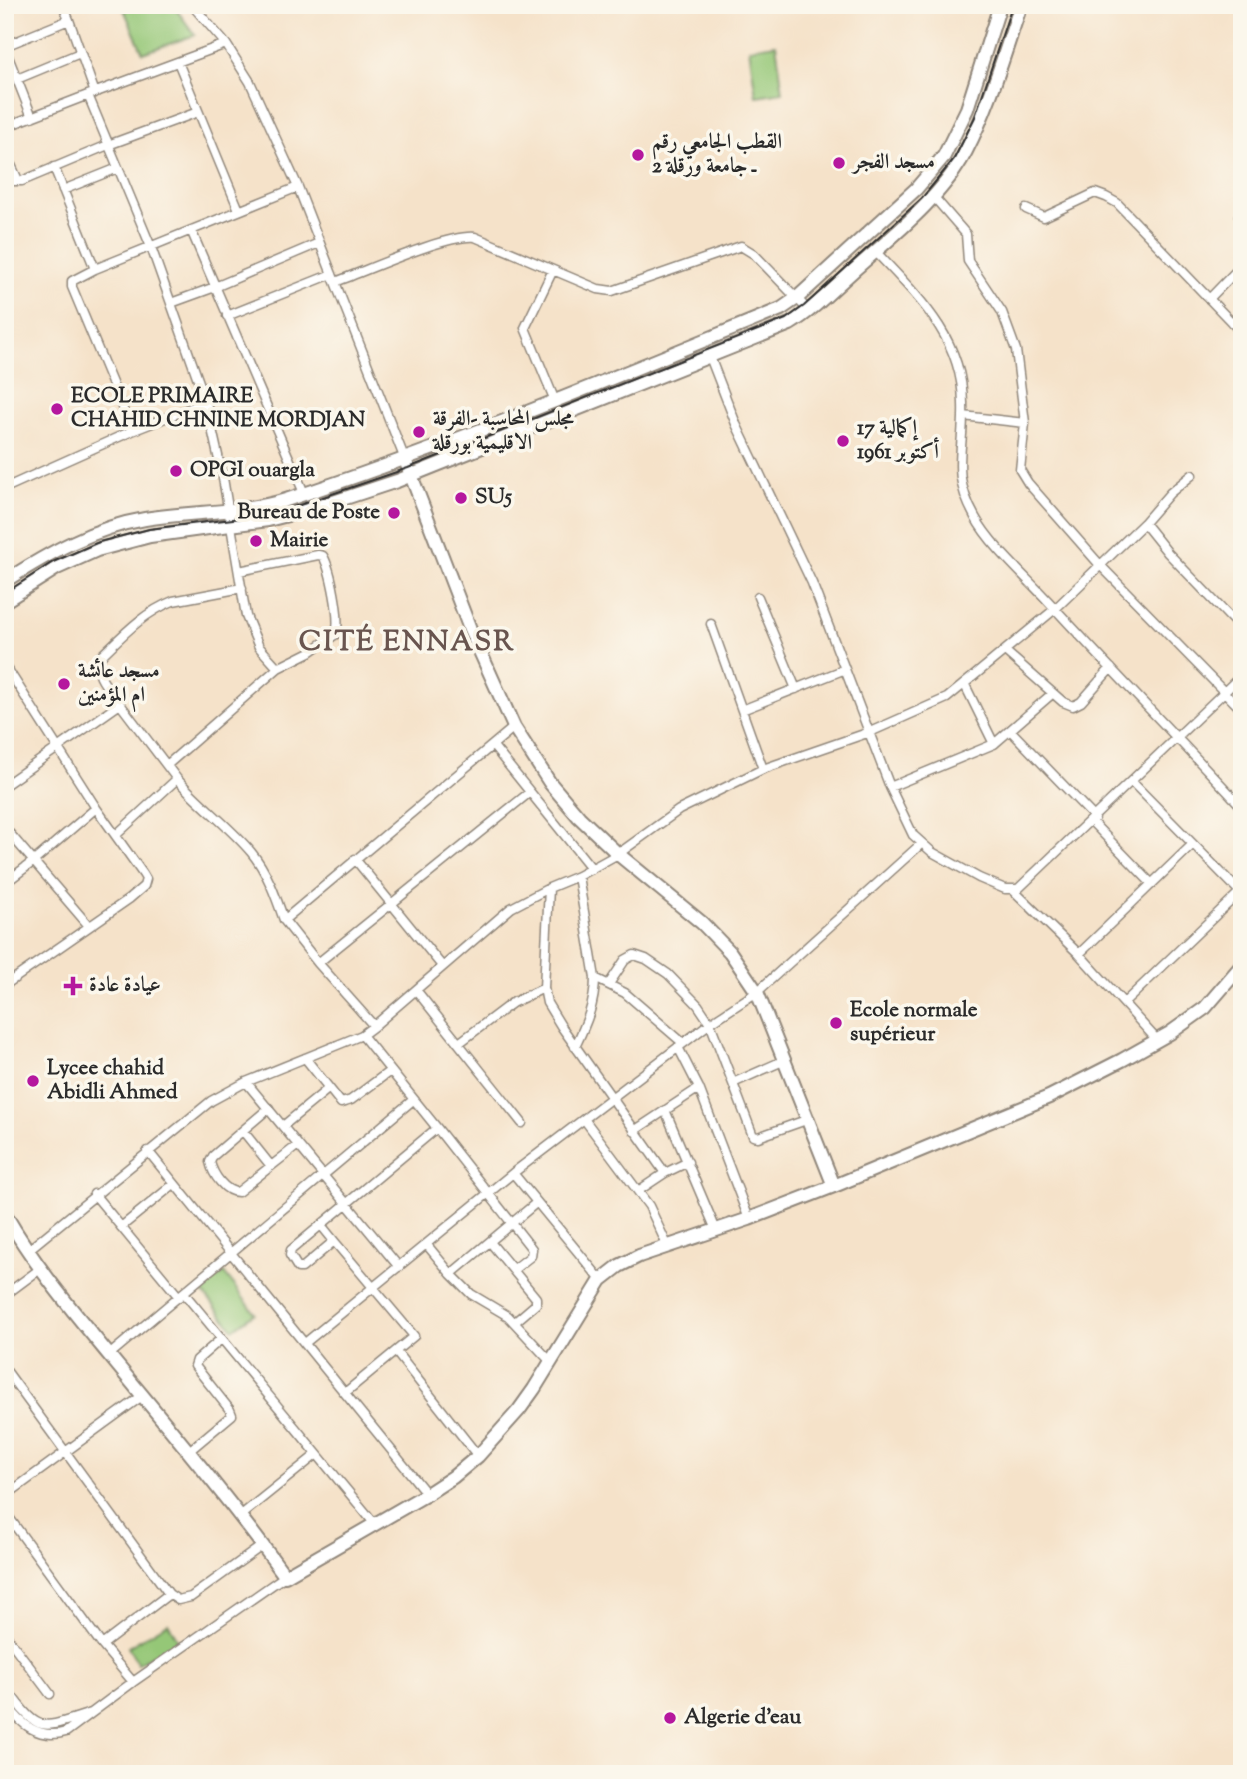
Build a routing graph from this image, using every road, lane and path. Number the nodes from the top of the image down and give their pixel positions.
1 (63, 5) edge
2 (192, 5) edge
3 (1000, 5) edge
4 (1021, 5) edge
5 (69, 20) junction
6 (226, 44) junction
7 (5, 47) edge
8 (80, 53) junction
9 (178, 62) junction
10 (17, 79) junction
11 (91, 94) junction
12 (198, 111) junction
13 (32, 117) junction
14 (5, 127) edge
15 (108, 145) junction
16 (5, 152) edge
17 (54, 167) junction
18 (118, 168) junction
19 (5, 181) edge
20 (19, 181) junction
21 (298, 187) junction
22 (63, 190) junction
23 (933, 196) junction
24 (1026, 209) dead end
25 (239, 210) junction
26 (191, 230) junction
27 (319, 243) junction
28 (151, 247) junction
29 (876, 251) junction
30 (1242, 265) edge
31 (95, 269) junction
32 (553, 270) junction
33 (333, 278) junction
34 (215, 287) junction
35 (797, 298) junction
36 (1209, 299) junction
37 (171, 303) junction
38 (809, 311) junction
39 (1242, 313) edge
40 (227, 316) junction
41 (1232, 323) junction
42 (1242, 333) edge
43 (710, 357) junction
44 (555, 401) junction
45 (206, 402) junction
46 (963, 416) junction
47 (1024, 423) junction
48 (132, 431) junction
49 (404, 457) junction
50 (1192, 475) dead end
51 (411, 476) junction
52 (5, 488) edge
53 (304, 493) junction
54 (227, 510) junction
55 (1144, 523) junction
56 (232, 526) junction
57 (1100, 565) junction
58 (239, 571) junction
59 (5, 581) edge
60 (242, 588) junction
61 (758, 597) dead end
62 (5, 601) edge
63 (1055, 609) junction
64 (711, 624) dead end
65 (1242, 630) edge
66 (1005, 651) junction
67 (5, 665) edge
68 (278, 668) junction
69 (1111, 668) junction
70 (843, 670) junction
71 (1242, 675) edge
72 (965, 685) junction
73 (796, 689) junction
74 (1224, 691) junction
75 (1053, 693) junction
76 (120, 704) junction
77 (742, 710) junction
78 (1242, 710) edge
79 (514, 727) junction
80 (1011, 731) junction
81 (870, 732) junction
82 (1178, 738) junction
83 (994, 744) junction
84 (59, 746) junction
85 (493, 746) junction
86 (167, 765) junction
87 (764, 769) junction
88 (177, 779) junction
89 (1132, 782) junction
90 (5, 785) edge
91 (890, 787) junction
92 (530, 792) junction
93 (1242, 807) edge
94 (96, 808) junction
95 (1093, 820) junction
96 (5, 828) edge
97 (116, 835) junction
98 (921, 844) junction
99 (1193, 844) junction
100 (618, 854) junction
101 (355, 859) junction
102 (34, 861) junction
103 (592, 869) junction
104 (578, 876) junction
105 (5, 883) edge
106 (1152, 884) junction
107 (549, 888) junction
108 (1013, 890) junction
109 (1241, 893) edge
110 (392, 904) junction
111 (284, 920) junction
112 (89, 926) junction
113 (1079, 954) junction
114 (318, 964) junction
115 (1242, 964) edge
116 (442, 966) junction
117 (595, 978) junction
118 (609, 984) junction
119 (5, 985) edge
120 (544, 988) junction
121 (416, 990) junction
122 (757, 992) junction
123 (1124, 1003) junction
124 (710, 1023) junction
125 (374, 1026) junction
126 (362, 1035) junction
127 (1157, 1040) junction
128 (459, 1043) junction
129 (681, 1045) junction
130 (575, 1047) junction
131 (305, 1058) junction
132 (785, 1060) junction
133 (390, 1071) junction
134 (246, 1082) junction
135 (733, 1083) junction
136 (699, 1088) junction
137 (328, 1089) junction
138 (611, 1099) junction
139 (413, 1100) junction
140 (269, 1108) junction
141 (665, 1110) junction
142 (584, 1119) junction
143 (809, 1119) junction
144 (522, 1124) dead end
145 (283, 1126) junction
146 (437, 1128) junction
147 (243, 1131) junction
148 (634, 1131) junction
149 (298, 1144) junction
150 (148, 1151) junction
151 (688, 1162) junction
152 (271, 1166) junction
153 (513, 1173) junction
154 (665, 1173) junction
155 (324, 1176) junction
156 (174, 1184) junction
157 (834, 1186) junction
158 (638, 1191) junction
159 (489, 1193) junction
160 (94, 1194) junction
161 (536, 1203) junction
162 (347, 1205) junction
163 (6, 1219) edge
164 (749, 1219) junction
165 (513, 1223) junction
166 (321, 1225) junction
167 (121, 1227) junction
168 (716, 1230) junction
169 (334, 1241) junction
170 (490, 1242) junction
171 (426, 1245) junction
172 (668, 1247) junction
173 (27, 1251) junction
174 (231, 1254) junction
175 (399, 1267) junction
176 (40, 1269) junction
177 (513, 1270) junction
178 (451, 1275) junction
179 (601, 1280) junction
180 (375, 1288) junction
181 (5, 1295) edge
182 (181, 1295) junction
183 (515, 1322) junction
184 (222, 1339) junction
185 (305, 1343) junction
186 (396, 1352) junction
187 (109, 1354) junction
188 (551, 1362) junction
189 (5, 1368) edge
190 (346, 1392) junction
191 (142, 1396) junction
192 (189, 1451) junction
193 (66, 1452) junction
194 (317, 1454) junction
195 (478, 1456) junction
196 (427, 1494) junction
197 (5, 1496) edge
198 (5, 1512) edge
199 (240, 1516) junction
200 (374, 1523) junction
201 (263, 1545) junction
202 (285, 1576) junction
203 (169, 1594) junction
204 (5, 1634) edge
205 (102, 1644) junction
206 (9, 1646) edge
207 (133, 1682) junction
208 (5, 1688) edge
209 (50, 1694) dead end
210 (5, 1703) edge
211 (94, 1712) junction

1 - 5 street
2 - 6 street
3 - 35 street
4 - 23 street
5 - 7 street
5 - 8 street
6 - 9 street
6 - 21 street
7 - 10 street
8 - 10 street
8 - 11 street
9 - 11 street
9 - 12 street
10 - 13 street
11 - 13 street
11 - 15 street
12 - 15 street
12 - 25 street
13 - 14 street
15 - 17 street
15 - 18 street
16 - 20 street
17 - 20 street
17 - 22 street
18 - 22 street
18 - 28 street
19 - 20 street
21 - 25 street
21 - 27 street
22 - 31 street
23 - 29 street
23 - 47 street
24 - 36 street
25 - 26 street
26 - 28 street
26 - 34 street
27 - 33 street
27 - 34 street
28 - 31 street
28 - 37 street
29 - 38 street
29 - 46 street
30 - 36 street
31 - 48 street
32 - 33 street
32 - 35 street
32 - 44 street
33 - 40 street
33 - 49 street
34 - 37 street
34 - 40 street
35 - 38 street
35 - 44 street
36 - 41 street
37 - 45 street
38 - 43 street
39 - 41 street
40 - 53 street
41 - 42 street
43 - 51 street
43 - 70 street
44 - 49 street
45 - 48 street
45 - 54 street
46 - 47 street
46 - 63 street
47 - 57 street
48 - 52 street
49 - 51 street
49 - 53 street
50 - 55 street
51 - 56 street
51 - 79 street
53 - 54 street
54 - 56 street
54 - 59 street
55 - 57 street
55 - 65 street
56 - 58 street
56 - 62 street
57 - 63 street
57 - 74 street
58 - 60 street
58 - 68 street
60 - 68 street
60 - 76 street
61 - 73 street
63 - 66 street
63 - 69 street
64 - 77 street
66 - 72 street
66 - 75 street
67 - 84 street
68 - 86 street
69 - 75 street
69 - 82 street
70 - 73 street
70 - 81 street
71 - 74 street
72 - 81 street
72 - 83 street
73 - 77 street
74 - 78 street
74 - 82 street
75 - 80 street
76 - 84 street
76 - 86 street
77 - 87 street
79 - 85 street
79 - 100 street
80 - 83 street
80 - 95 street
81 - 87 street
81 - 91 street
82 - 89 street
82 - 93 street
83 - 91 street
84 - 90 street
84 - 94 street
85 - 92 street
85 - 101 street
86 - 88 street
87 - 100 street
88 - 97 street
88 - 111 street
89 - 95 street
89 - 99 street
91 - 98 street
92 - 103 street
92 - 110 street
94 - 97 street
94 - 102 street
95 - 106 street
95 - 108 street
96 - 102 street
97 - 112 street
98 - 108 street
98 - 122 street
99 - 106 street
99 - 109 street
100 - 103 street
100 - 122 street
101 - 110 street
101 - 111 street
102 - 105 street
102 - 112 street
103 - 104 street
104 - 107 street
104 - 117 street
106 - 113 street
107 - 116 street
107 - 120 street
108 - 113 street
109 - 123 street
110 - 114 street
110 - 116 street
111 - 114 street
112 - 119 street
113 - 123 street
114 - 125 street
115 - 127 street
116 - 121 street
117 - 118 street
117 - 130 street
118 - 124 street
118 - 129 street
120 - 128 street
120 - 130 street
121 - 125 street
121 - 128 street
122 - 124 street
122 - 132 street
123 - 127 street
124 - 129 street
124 - 135 street
125 - 126 street
126 - 131 street
126 - 133 street
127 - 157 street
128 - 144 street
129 - 136 street
129 - 138 street
130 - 138 street
131 - 134 street
131 - 137 street
132 - 135 street
132 - 143 street
133 - 137 street
133 - 139 street
134 - 140 street
134 - 150 street
135 - 143 street
136 - 141 street
136 - 164 street
137 - 145 street
138 - 142 street
138 - 148 street
139 - 146 street
139 - 155 street
140 - 145 street
140 - 147 street
141 - 148 street
141 - 151 street
142 - 153 street
142 - 158 street
143 - 157 street
145 - 149 street
146 - 159 street
146 - 162 street
147 - 152 street
147 - 152 street
148 - 154 street
149 - 152 street
149 - 155 street
150 - 156 street
150 - 160 street
151 - 154 street
151 - 168 street
153 - 159 street
153 - 161 street
154 - 158 street
155 - 162 street
155 - 174 street
156 - 167 street
156 - 174 street
157 - 164 street
158 - 172 street
159 - 165 street
159 - 171 street
160 - 167 street
160 - 173 street
161 - 165 street
161 - 179 street
162 - 166 street
162 - 175 street
163 - 173 street
164 - 168 street
165 - 170 street
165 - 177 street
166 - 169 street
166 - 169 street
167 - 182 street
168 - 172 street
169 - 180 street
170 - 177 street
170 - 178 street
171 - 175 street
171 - 178 street
172 - 179 street
173 - 176 street
174 - 182 street
174 - 185 street
175 - 180 street
176 - 181 street
176 - 187 street
177 - 183 street
178 - 183 street
179 - 188 street
180 - 185 street
180 - 186 street
182 - 184 street
182 - 187 street
183 - 188 street
184 - 192 street
184 - 194 street
185 - 190 street
186 - 190 street
186 - 195 street
187 - 191 street
188 - 195 street
189 - 193 street
190 - 196 street
191 - 192 street
191 - 193 street
192 - 199 street
193 - 197 street
193 - 203 street
194 - 199 street
194 - 200 street
195 - 196 street
196 - 200 street
198 - 205 street
199 - 201 street
200 - 202 street
201 - 202 street
201 - 203 street
202 - 207 street
203 - 205 street
204 - 206 street
205 - 207 street
206 - 209 street
207 - 211 street
208 - 211 street
210 - 211 street

